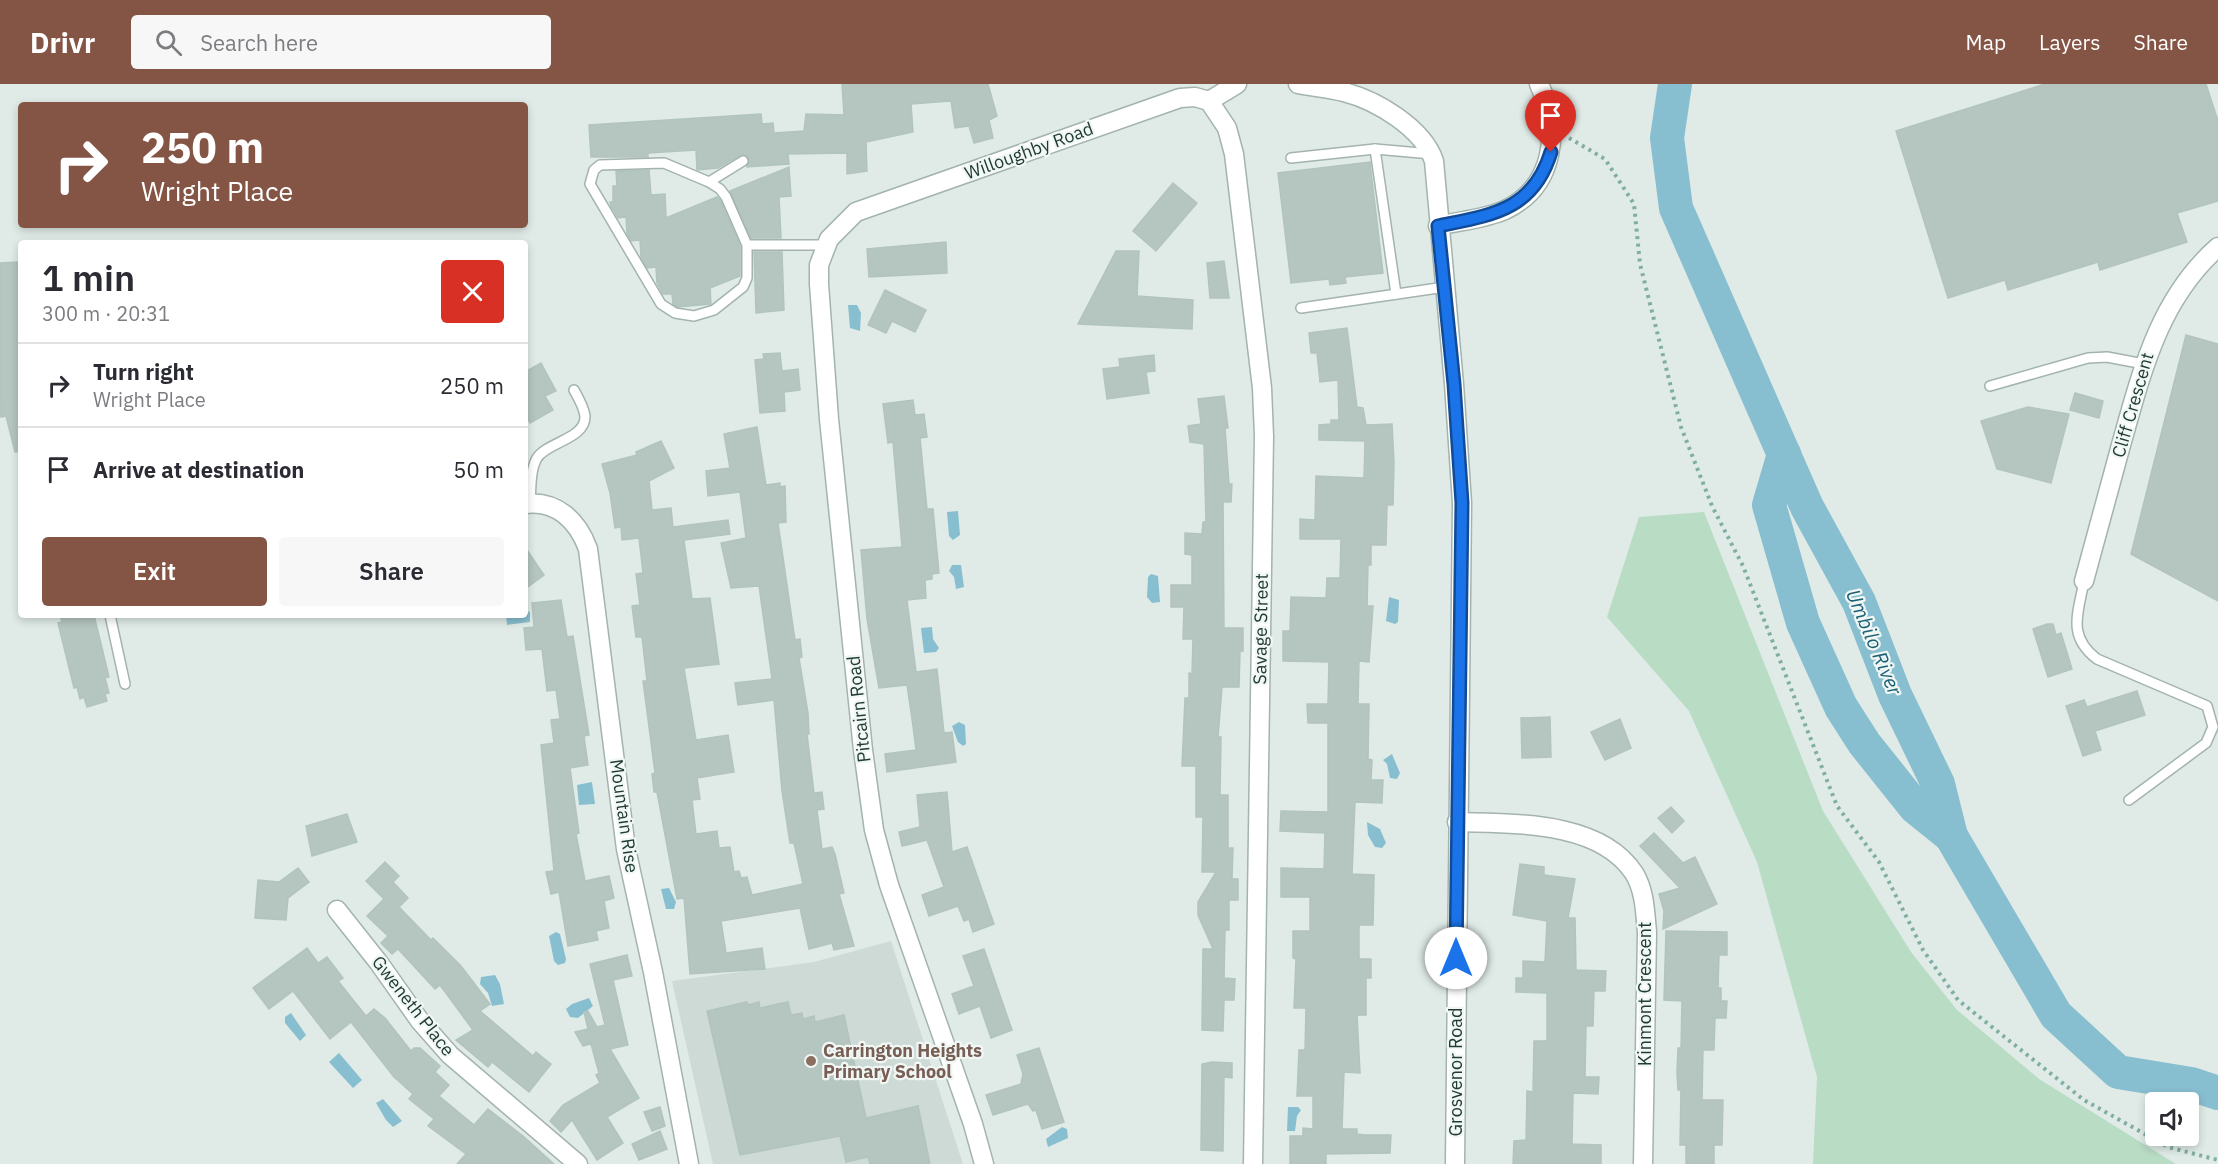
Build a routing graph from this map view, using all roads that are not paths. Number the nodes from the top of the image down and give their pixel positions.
1 (1237, 84) edge
2 (1298, 84) edge
3 (1539, 84) edge
4 (1209, 101) junction
5 (1375, 149) junction
6 (1432, 154) junction
7 (1291, 158) dead end
8 (743, 161) dead end
9 (709, 182) junction
10 (1438, 226) junction
11 (828, 242) junction
12 (747, 245) junction
13 (2218, 247) edge
14 (1445, 287) junction
15 (1396, 294) junction
16 (1301, 308) dead end
17 (2144, 364) junction
18 (1990, 386) dead end
19 (574, 390) dead end
20 (528, 504) edge
21 (2084, 581) joint
22 (111, 618) edge
23 (126, 684) dead end
24 (2129, 800) dead end
25 (1457, 822) junction
26 (337, 910) dead end
27 (578, 1164) edge
28 (689, 1164) edge
29 (984, 1164) edge
30 (1253, 1164) edge
31 (1455, 1164) edge
32 (1643, 1164) edge

1 - 4 street
2 - 6 street
3 - 10 street
4 - 11 street, Willoughby Road
4 - 30 street, Savage Street
5 - 6 lane
5 - 7 lane
5 - 15 lane
6 - 10 street
8 - 9 lane
9 - 12 lane
9 - 12 lane
10 - 14 street, Grosvenor Road
11 - 12 lane
11 - 29 street, Pitcairn Road
13 - 17 street, Cliff Crescent
14 - 15 lane
14 - 25 street, Grosvenor Road
15 - 16 lane
17 - 18 lane
17 - 21 street, Cliff Crescent
19 - 20 lane
20 - 28 street, Mountain Rise
21 - 24 lane
22 - 23 lane
25 - 31 street, Grosvenor Road
25 - 32 street, Kinmont Crescent
26 - 27 street, Gweneth Place

